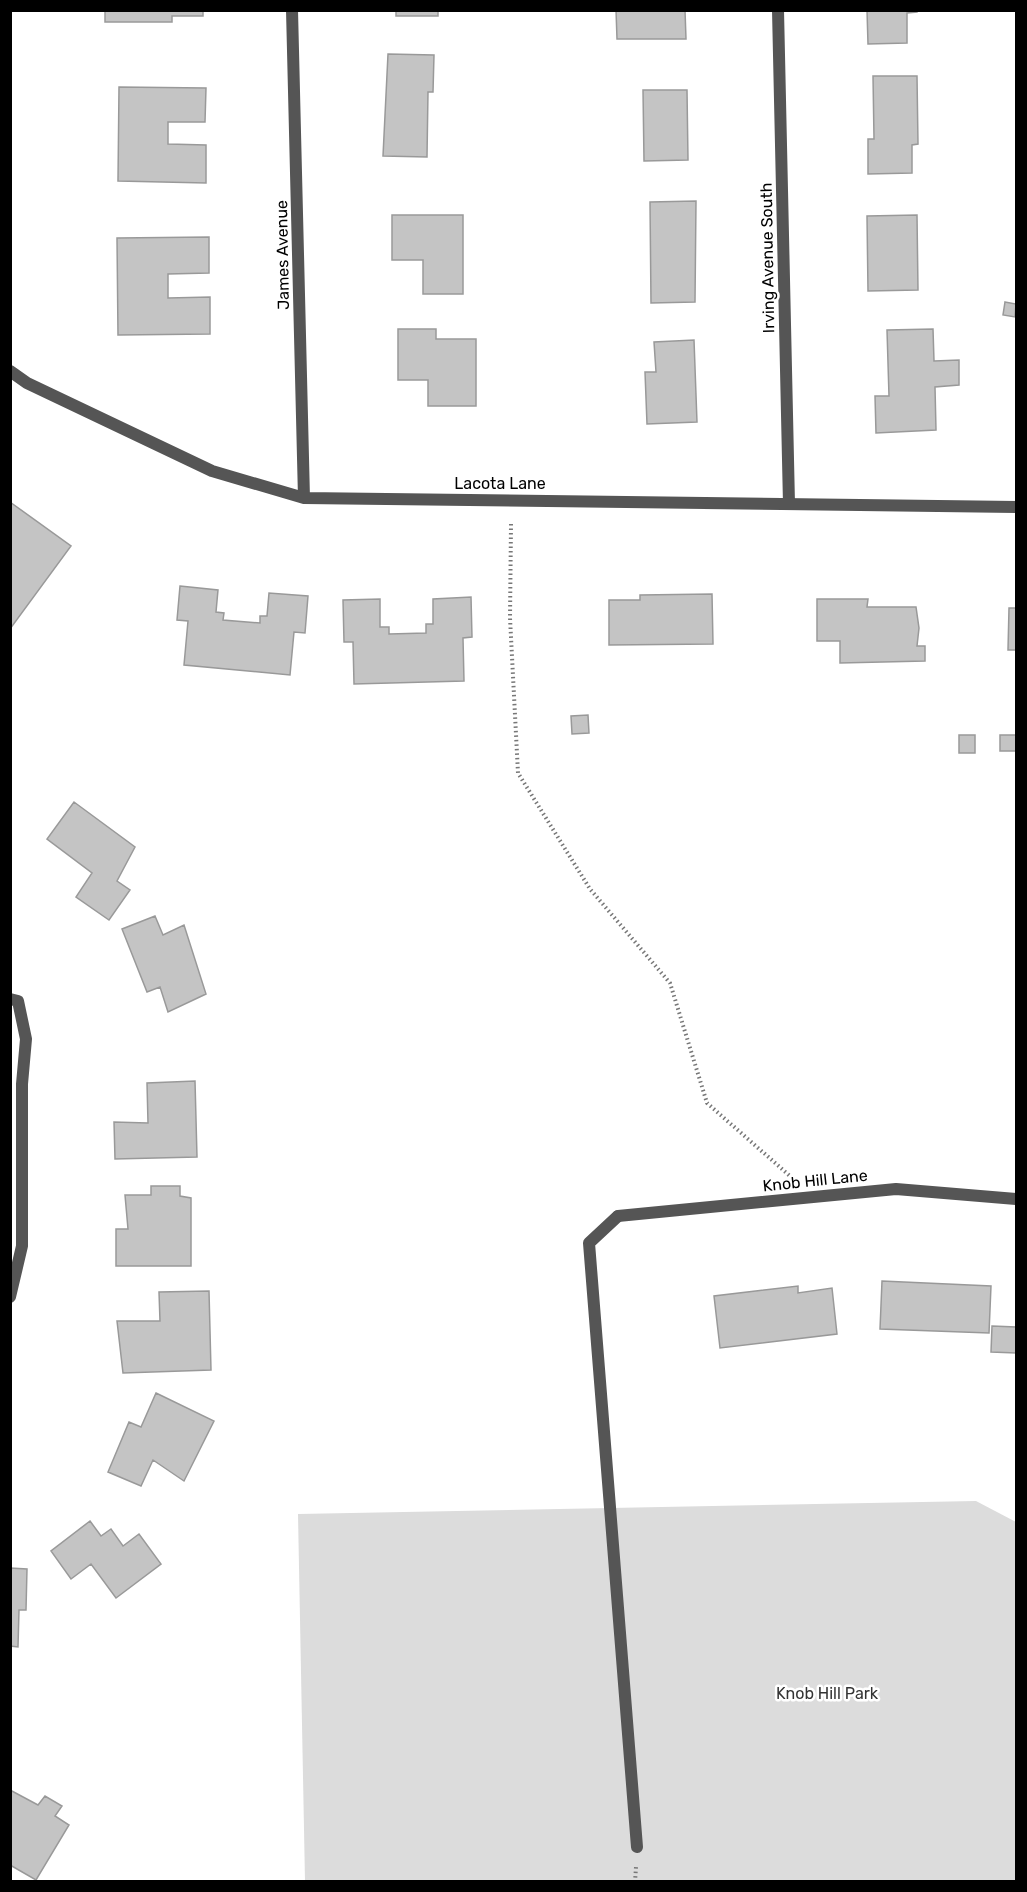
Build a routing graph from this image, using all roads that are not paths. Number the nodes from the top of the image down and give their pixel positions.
1 (292, 10) edge
2 (777, 10) edge
3 (10, 371) edge
4 (304, 498) junction
5 (789, 504) junction
6 (1017, 507) edge
7 (10, 999) edge
8 (1017, 1198) edge
9 (10, 1297) edge
10 (637, 1847) dead end

1 - 4 street, James Avenue
2 - 5 street, Irving Avenue South
3 - 4 street, Lacota Lane
4 - 5 street, Lacota Lane
5 - 6 street, Lacota Lane
7 - 9 street
8 - 10 street, Knob Hill Lane

